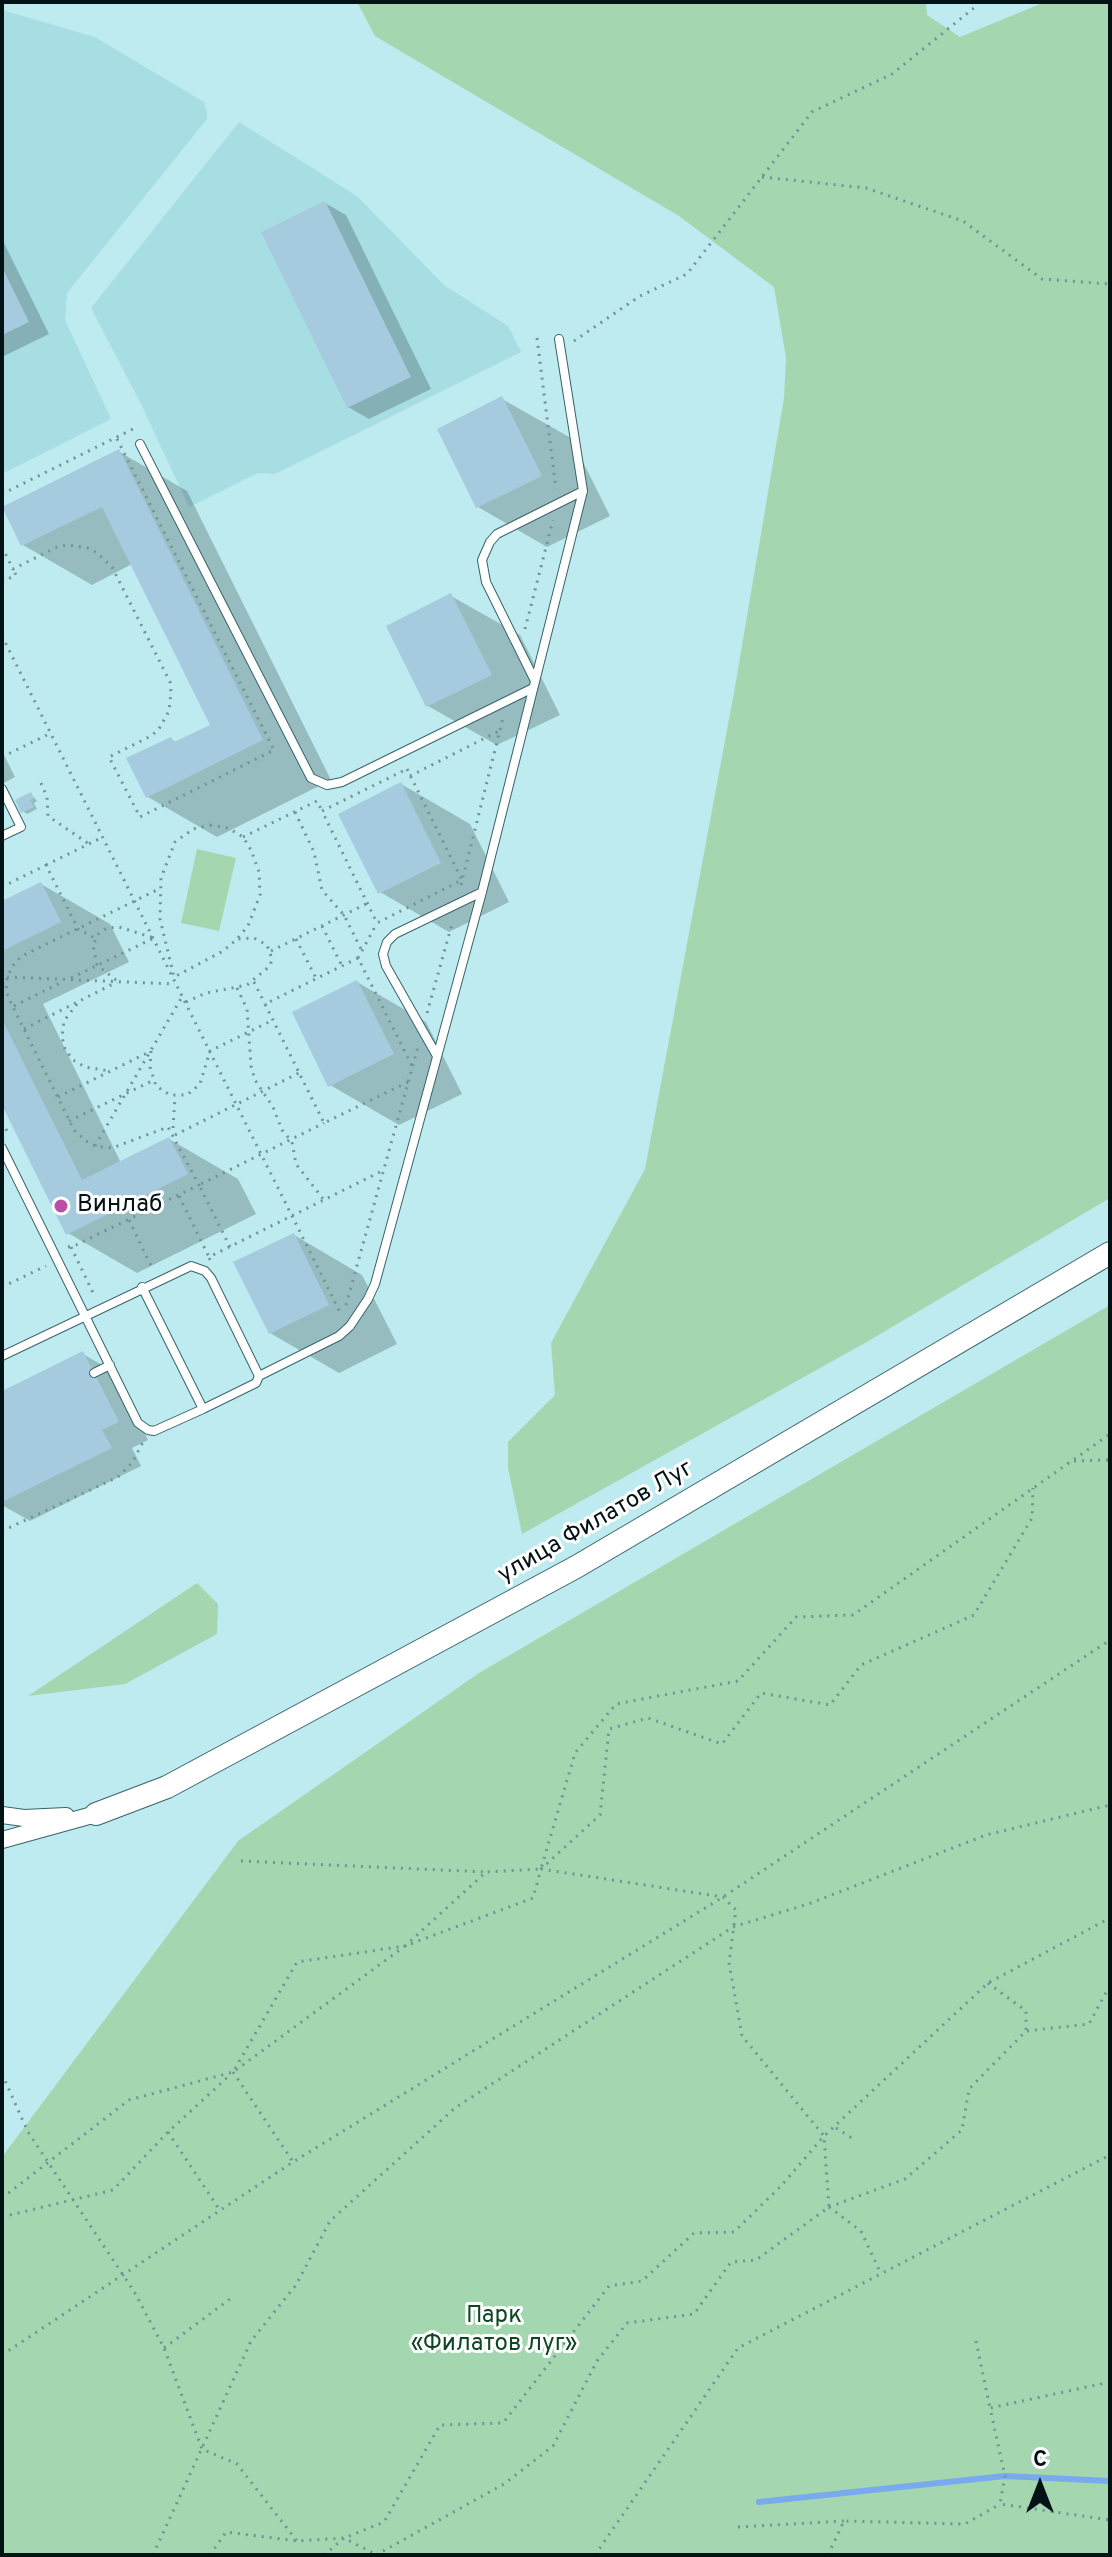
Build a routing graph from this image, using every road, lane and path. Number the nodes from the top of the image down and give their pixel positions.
1 (975, 2) edge
2 (762, 177) junction
3 (1110, 284) edge
4 (537, 338) dead end
5 (559, 339) dead end
6 (561, 349) junction
7 (133, 429) dead end
8 (116, 437) junction
9 (140, 444) dead end
10 (583, 491) junction
11 (2, 494) edge
12 (558, 504) junction
13 (2, 547) edge
14 (13, 569) junction
15 (2, 582) edge
16 (2, 636) edge
17 (534, 685) junction
18 (499, 731) dead end
19 (51, 733) junction
20 (2, 757) edge
21 (410, 776) junction
22 (41, 783) dead end
23 (2, 789) edge
24 (322, 811) junction
25 (295, 812) junction
26 (2, 836) edge
27 (103, 837) junction
28 (243, 837) junction
29 (89, 844) junction
30 (46, 865) junction
31 (2, 887) edge
32 (159, 889) junction
33 (482, 892) junction
34 (136, 900) junction
35 (368, 903) junction
36 (344, 915) junction
37 (377, 923) junction
38 (322, 926) junction
39 (78, 929) junction
40 (95, 938) junction
41 (154, 938) junction
42 (237, 939) junction
43 (296, 939) junction
44 (271, 951) junction
45 (362, 951) junction
46 (358, 958) junction
47 (97, 965) junction
48 (342, 966) junction
49 (7, 977) junction
50 (174, 977) junction
51 (316, 979) junction
52 (68, 980) junction
53 (119, 981) junction
54 (253, 981) junction
55 (177, 984) junction
56 (237, 988) junction
57 (183, 995) junction
58 (79, 1001) junction
59 (186, 1002) junction
60 (265, 1004) junction
61 (13, 1006) junction
62 (273, 1020) junction
63 (24, 1029) junction
64 (249, 1031) junction
65 (151, 1051) junction
66 (210, 1051) junction
67 (437, 1056) junction
68 (412, 1066) dead end
69 (109, 1071) junction
70 (299, 1073) junction
71 (153, 1080) junction
72 (408, 1082) dead end
73 (262, 1092) junction
74 (126, 1094) junction
75 (175, 1096) junction
76 (57, 1097) junction
77 (237, 1104) junction
78 (69, 1121) junction
79 (324, 1123) junction
80 (174, 1133) junction
81 (290, 1140) junction
82 (95, 1146) junction
83 (2, 1148) edge
84 (261, 1154) junction
85 (382, 1171) dead end
86 (199, 1185) junction
87 (178, 1195) junction
88 (325, 1200) junction
89 (292, 1216) junction
90 (129, 1220) junction
91 (63, 1246) dead end
92 (230, 1247) dead end
93 (1110, 1253) edge
94 (191, 1266) junction
95 (158, 1280) junction
96 (142, 1287) junction
97 (341, 1314) dead end
98 (85, 1316) junction
99 (2, 1356) edge
100 (110, 1365) junction
101 (94, 1373) dead end
102 (259, 1376) junction
103 (203, 1409) junction
104 (148, 1430) junction
105 (1110, 1434) edge
106 (1110, 1460) edge
107 (1072, 1461) junction
108 (1033, 1488) junction
109 (2, 1531) edge
110 (1110, 1640) edge
111 (1110, 1805) edge
112 (96, 1814) junction
113 (2, 1815) edge
114 (2, 1840) edge
115 (241, 1861) dead end
116 (541, 1869) junction
117 (486, 1872) junction
118 (723, 1897) junction
119 (1110, 1918) edge
120 (733, 1927) junction
121 (405, 1946) junction
122 (988, 1983) junction
123 (1110, 1985) edge
124 (1026, 2031) junction
125 (233, 2072) junction
126 (2, 2074) edge
127 (836, 2128) junction
128 (168, 2132) junction
129 (824, 2136) junction
130 (855, 2140) dead end
131 (1110, 2155) edge
132 (293, 2162) junction
133 (48, 2163) junction
134 (2, 2198) edge
135 (829, 2207) junction
136 (220, 2210) junction
137 (2, 2217) edge
138 (881, 2274) junction
139 (122, 2275) junction
140 (230, 2299) dead end
141 (976, 2341) dead end
142 (164, 2348) junction
143 (2, 2355) edge
144 (1110, 2382) edge
145 (990, 2408) junction
146 (202, 2449) junction
147 (1000, 2504) junction
148 (1110, 2520) edge
149 (844, 2521) junction
150 (738, 2527) dead end
151 (344, 2538) junction
152 (297, 2541) junction
153 (153, 2555) edge
154 (210, 2555) edge
155 (324, 2555) edge
156 (377, 2555) edge
157 (595, 2555) edge
158 (828, 2555) edge

1 - 2 path
2 - 3 path
2 - 6 path
4 - 12 path
5 - 6 lane
6 - 10 lane
7 - 8 path
8 - 11 path
8 - 14 path
9 - 17 lane
10 - 12 lane
10 - 17 lane
12 - 17 lane
13 - 14 path
14 - 15 path
16 - 19 path
17 - 33 lane
18 - 21 path
19 - 20 path
19 - 27 path
21 - 24 path
21 - 37 path
22 - 29 path
23 - 26 lane
24 - 25 path
24 - 35 path
25 - 28 path
25 - 36 path
27 - 29 path
27 - 34 path
28 - 32 path
28 - 42 path
29 - 30 path
30 - 31 path
30 - 39 path
32 - 34 path
32 - 50 path
33 - 67 lane
33 - 67 lane
34 - 39 path
34 - 41 path
35 - 36 path
35 - 37 path
36 - 38 path
36 - 45 path
37 - 45 path
38 - 43 path
38 - 48 path
39 - 40 path
39 - 49 path
40 - 41 path
40 - 47 path
41 - 47 path
41 - 50 path
42 - 44 path
42 - 50 path
43 - 44 path
43 - 51 path
44 - 54 path
45 - 46 path
46 - 48 path
46 - 68 path
47 - 52 path
47 - 53 path
48 - 51 path
49 - 52 path
49 - 61 path
50 - 55 path
51 - 60 path
52 - 53 path
52 - 61 path
53 - 55 path
53 - 58 path
54 - 56 path
54 - 60 path
55 - 57 path
56 - 59 path
56 - 64 path
57 - 59 path
57 - 65 path
58 - 63 path
58 - 69 path
59 - 66 path
60 - 62 path
61 - 63 path
62 - 64 path
62 - 70 path
63 - 76 path
64 - 66 path
64 - 73 path
65 - 69 path
65 - 71 path
65 - 74 path
66 - 75 path
66 - 77 path
67 - 102 lane
69 - 76 path
70 - 73 path
70 - 79 path
71 - 74 path
71 - 75 path
72 - 79 path
73 - 77 path
73 - 81 path
74 - 78 path
74 - 82 path
75 - 80 path
76 - 78 path
77 - 80 path
77 - 84 path
78 - 82 path
79 - 81 path
80 - 82 path
80 - 86 path
81 - 84 path
81 - 88 path
83 - 98 lane
84 - 86 path
84 - 89 path
85 - 88 path
86 - 87 path
86 - 92 path
87 - 90 path
87 - 94 path
88 - 89 path
89 - 97 path
90 - 91 path
90 - 95 path
93 - 112 street, улица Филатов Луг
94 - 95 lane
94 - 102 lane
95 - 96 lane
96 - 98 lane
96 - 103 lane
98 - 99 lane
98 - 100 lane
100 - 101 lane
100 - 104 lane
102 - 103 lane
103 - 104 lane
104 - 109 path
105 - 107 path
106 - 107 path
107 - 108 path
108 - 116 path
108 - 116 path
110 - 118 path
111 - 120 path
112 - 113 street, улица Филатов Луг
112 - 114 street, улица Филатов Луг
115 - 117 path
116 - 117 path
116 - 118 path
116 - 121 path
117 - 121 path
118 - 120 path
118 - 132 path
119 - 122 path
120 - 129 path
120 - 146 path
121 - 125 path
121 - 125 path
122 - 124 path
122 - 127 path
123 - 124 path
124 - 135 path
125 - 128 path
125 - 132 path
125 - 133 path
126 - 133 path
127 - 129 path
127 - 130 path
128 - 136 path
128 - 137 path
129 - 135 path
129 - 151 path
131 - 138 path
132 - 136 path
133 - 134 path
133 - 139 path
135 - 138 path
135 - 156 path
136 - 139 path
138 - 157 path
139 - 142 path
139 - 143 path
140 - 142 path
141 - 145 path
142 - 146 path
144 - 145 path
145 - 147 path
146 - 152 path
146 - 153 path
147 - 148 path
147 - 149 path
149 - 150 path
149 - 158 path
151 - 152 path
151 - 155 path
151 - 156 path
152 - 154 path

